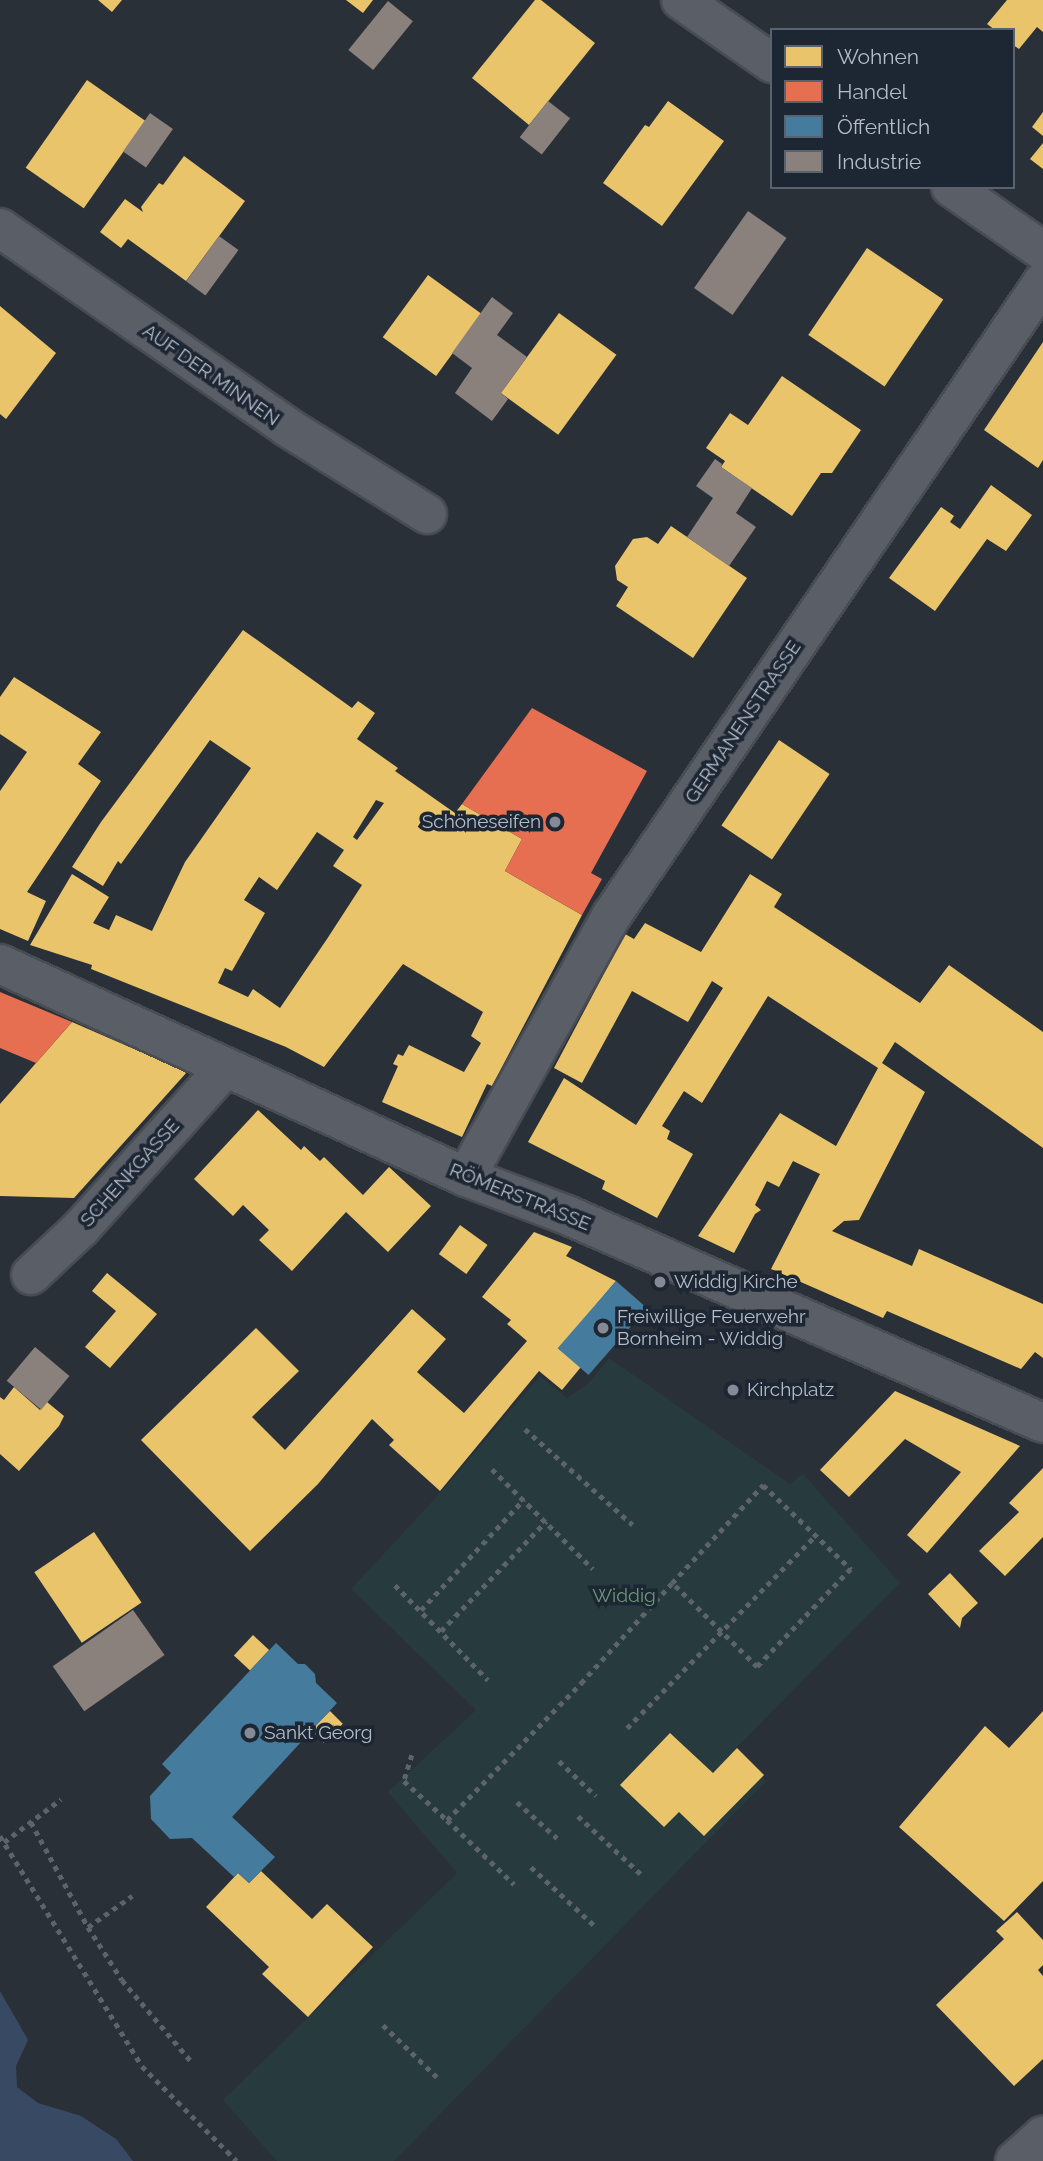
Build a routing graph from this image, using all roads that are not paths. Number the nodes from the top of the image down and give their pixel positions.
1 (681, 0) edge
2 (770, 62) edge
3 (954, 189) edge
4 (0, 228) edge
5 (1043, 251) edge
6 (1043, 282) edge
7 (428, 514) dead end
8 (0, 964) edge
9 (225, 1069) junction
10 (466, 1177) junction
11 (31, 1275) dead end
12 (1043, 1423) edge
13 (1043, 2136) edge
14 (1015, 2161) edge

1 - 2 street
3 - 5 street
4 - 7 street, AUF DER MINNEN
6 - 10 street, GERMANENSTRASSE
8 - 9 street, RÖMERSTRASSE
9 - 10 street, RÖMERSTRASSE
9 - 11 street, SCHENKGASSE
10 - 12 street, RÖMERSTRASSE
13 - 14 street

